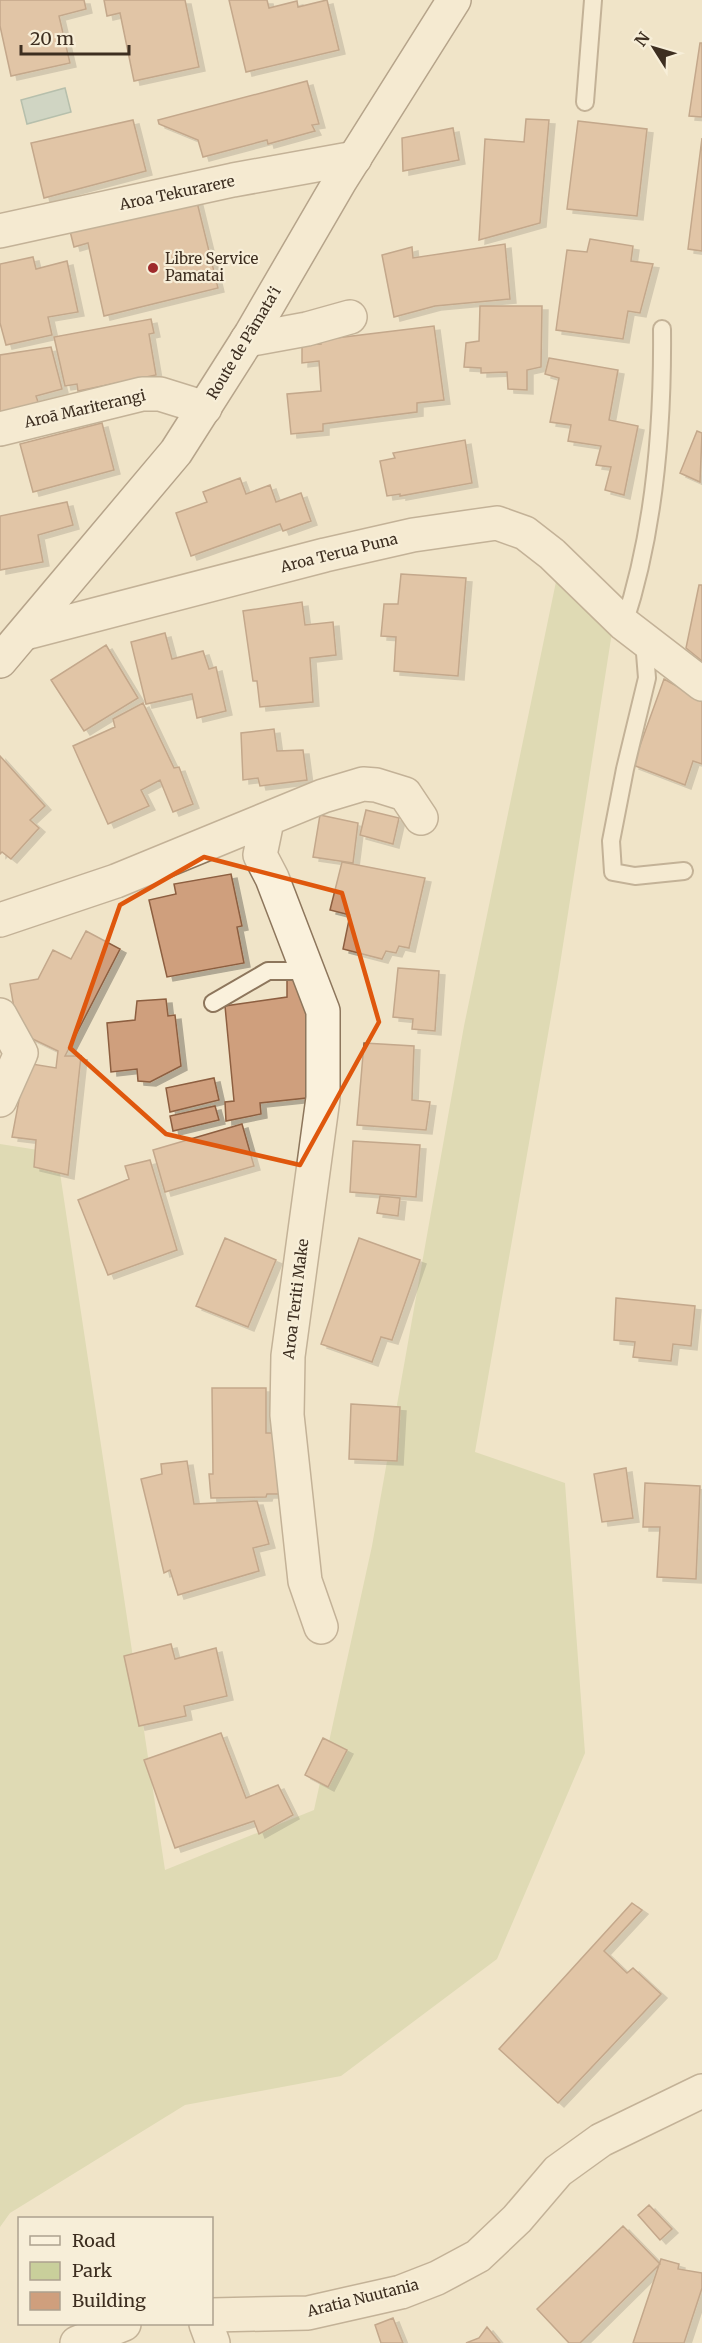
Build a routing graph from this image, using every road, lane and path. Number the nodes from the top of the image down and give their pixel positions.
1 (454, 0) edge
2 (593, 0) edge
3 (585, 102) dead end
4 (355, 158) junction
5 (0, 231) edge
6 (350, 317) dead end
7 (662, 329) dead end
8 (247, 340) junction
9 (205, 408) junction
10 (0, 429) edge
11 (634, 632) junction
12 (25, 633) junction
13 (0, 661) edge
14 (702, 684) edge
15 (421, 818) dead end
16 (267, 820) junction
17 (684, 871) dead end
18 (0, 920) edge
19 (307, 971) junction
20 (213, 1003) dead end
21 (0, 1015) edge
22 (0, 1100) edge
23 (321, 1627) dead end
24 (702, 2091) edge
25 (213, 2316) edge
26 (122, 2325) edge
27 (206, 2325) edge
28 (77, 2343) edge
29 (213, 2343) edge

1 - 4 street, Route de Pāmata'i
2 - 3 lane
4 - 5 street, Aroa Tekurarere
4 - 8 street, Route de Pāmata'i
6 - 8 street
7 - 11 lane
8 - 9 street, Route de Pāmata'i
9 - 10 street, Aroā Mariterangi
9 - 12 street, Route de Pāmata'i
11 - 12 street, Aroa Terua Puna
11 - 14 street, Aroa Terua Puna
11 - 17 lane
12 - 13 street, Route de Pāmata'i
15 - 16 street
16 - 18 street
16 - 19 street, Aroa Teriti Make
19 - 20 lane
19 - 23 street, Aroa Teriti Make
21 - 22 street
24 - 25 street, Aratia Nuutania
26 - 28 street
27 - 29 street

